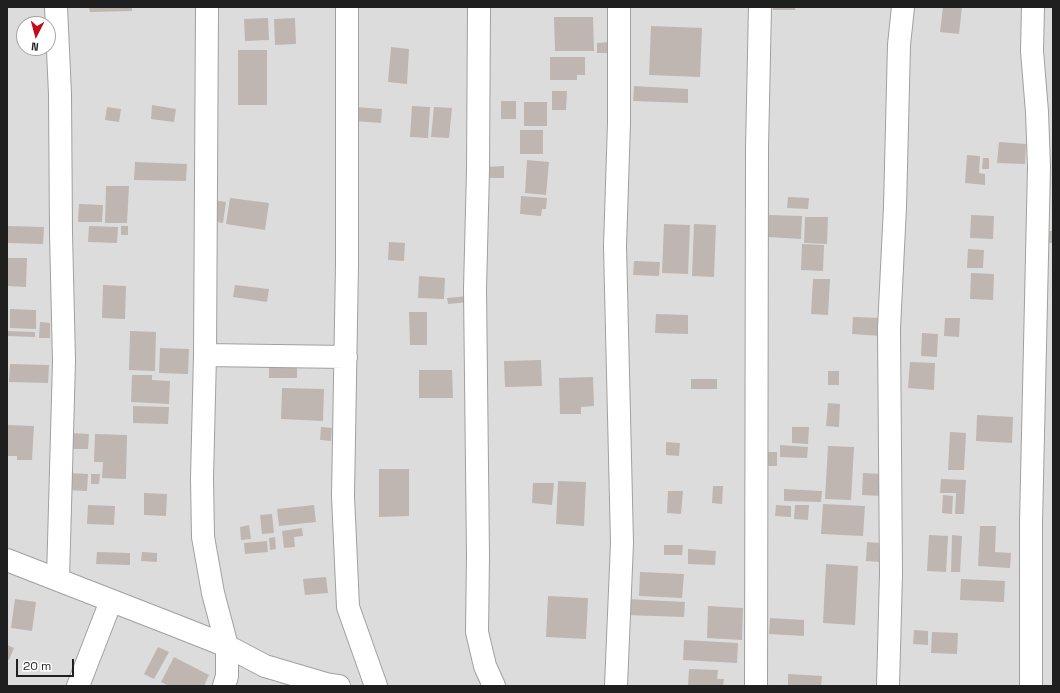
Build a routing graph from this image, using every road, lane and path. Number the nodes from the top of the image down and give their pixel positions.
1 (56, 7) edge
2 (207, 7) edge
3 (347, 7) edge
4 (479, 7) edge
5 (619, 7) edge
6 (760, 7) edge
7 (903, 7) edge
8 (1033, 7) edge
9 (1046, 167) edge
10 (205, 355) junction
11 (346, 357) junction
12 (7, 560) edge
13 (58, 580) junction
14 (111, 601) junction
15 (227, 646) junction
16 (78, 686) edge
17 (224, 686) edge
18 (339, 686) edge
19 (376, 686) edge
20 (494, 686) edge
21 (616, 686) edge
22 (756, 686) edge
23 (888, 686) edge
24 (1031, 686) edge

1 - 13 street
2 - 10 street
3 - 11 street
4 - 20 street
5 - 21 street
6 - 22 street
7 - 23 street
8 - 9 street
9 - 24 street
10 - 11 street
10 - 15 street
11 - 19 street
12 - 13 street
13 - 14 street
14 - 15 street
14 - 16 street
15 - 17 street
15 - 18 street

